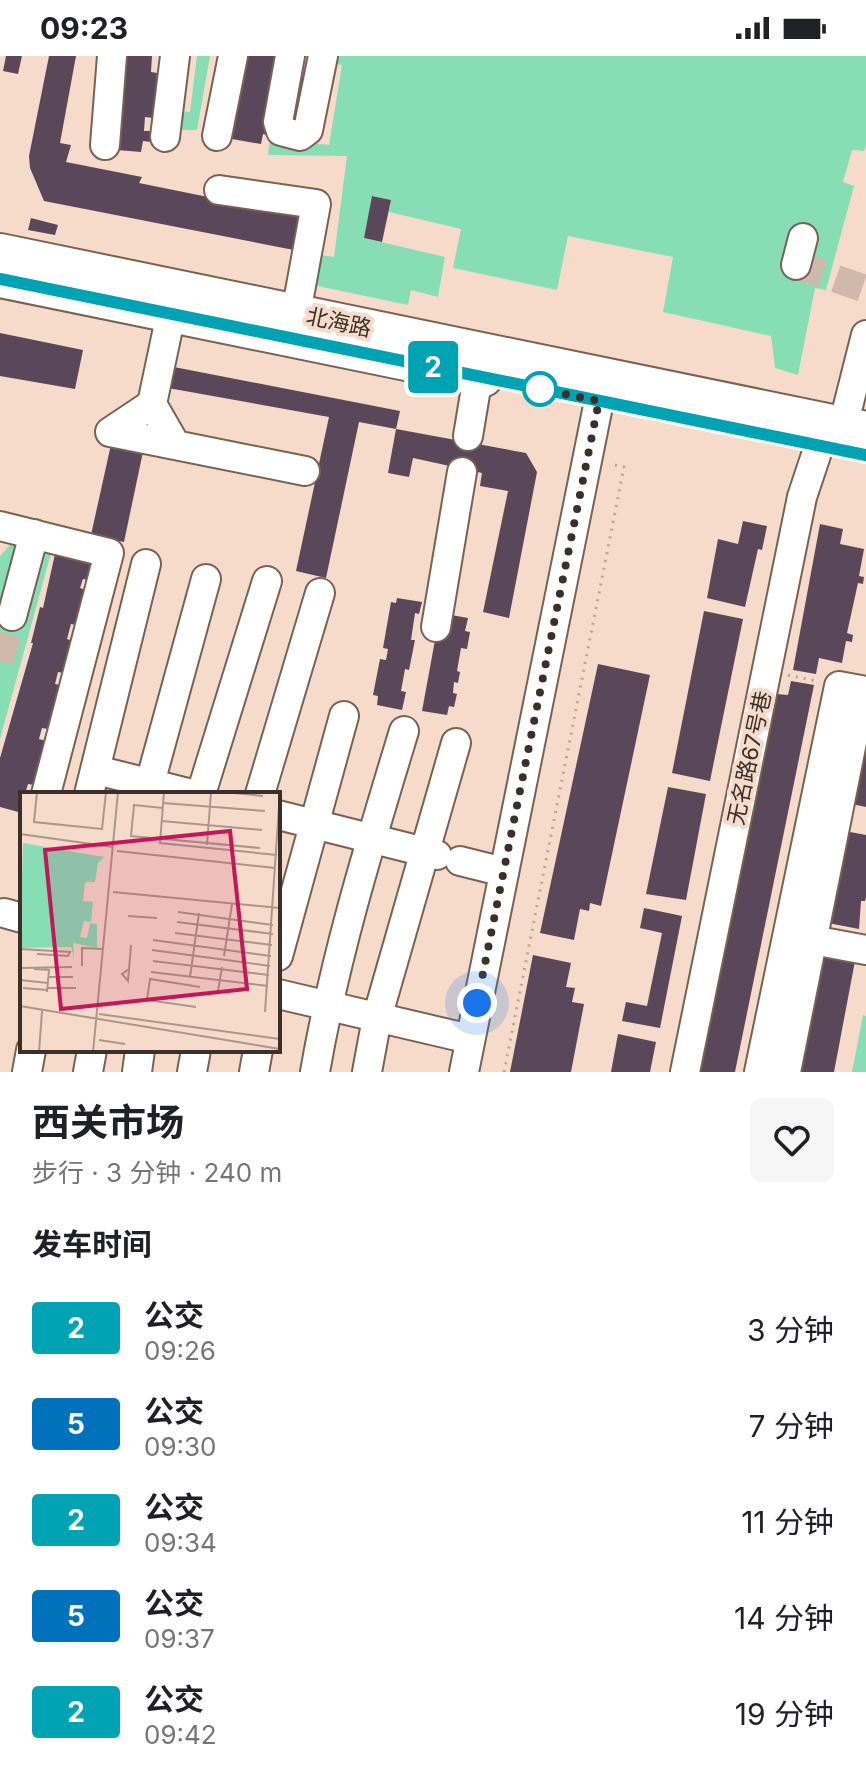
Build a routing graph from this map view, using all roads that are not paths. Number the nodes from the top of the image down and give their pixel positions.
1 (112, 56) edge
2 (175, 56) edge
3 (233, 56) edge
4 (290, 56) edge
5 (323, 56) edge
6 (217, 136) dead end
7 (165, 137) dead end
8 (105, 145) dead end
9 (219, 190) dead end
10 (0, 252) edge
11 (0, 279) edge
12 (296, 313) junction
13 (171, 314) junction
14 (866, 335) edge
15 (478, 376) junction
16 (599, 401) junction
17 (152, 404) junction
18 (842, 434) edge
19 (468, 436) dead end
20 (175, 444) junction
21 (866, 455) edge
22 (305, 471) dead end
23 (462, 472) dead end
24 (0, 526) edge
25 (34, 534) junction
26 (146, 564) dead end
27 (206, 579) dead end
28 (267, 581) dead end
29 (320, 593) dead end
30 (12, 616) tunnel mouth
31 (436, 627) dead end
32 (858, 689) edge
33 (344, 716) dead end
34 (404, 731) dead end
35 (456, 743) dead end
36 (92, 782) edge
37 (148, 788) edge
38 (47, 792) edge
39 (177, 792) edge
40 (202, 792) edge
41 (261, 792) edge
42 (280, 816) edge
43 (313, 824) junction
44 (371, 839) junction
45 (441, 856) junction
46 (504, 872) junction
47 (799, 938) junction
48 (280, 948) edge
49 (866, 950) edge
50 (280, 995) edge
51 (326, 1007) junction
52 (377, 1018) junction
53 (470, 1039) junction
54 (31, 1052) edge
55 (92, 1052) edge
56 (140, 1052) edge
57 (196, 1052) edge
58 (258, 1052) edge
59 (27, 1072) edge
60 (88, 1072) edge
61 (137, 1072) edge
62 (192, 1072) edge
63 (254, 1072) edge
64 (315, 1072) edge
65 (367, 1072) edge
66 (464, 1072) edge
67 (685, 1072) edge
68 (759, 1072) edge
69 (786, 1072) edge

1 - 8 street
2 - 7 street
3 - 6 street
4 - 5 street
9 - 12 street
10 - 12 main road, 北海路
11 - 13 main road, 北海路
12 - 18 main road, 北海路
13 - 15 main road, 北海路
13 - 17 street
14 - 18 street, 无名路67号巷
15 - 16 main road, 北海路
15 - 19 street
16 - 18 main road, 北海路
16 - 46 street
17 - 20 street
17 - 20 street
18 - 21 main road, 北海路
18 - 67 street, 无名路67号巷
20 - 22 street
23 - 31 street
24 - 25 street
25 - 30 street
25 - 38 street
26 - 36 street
27 - 37 street
28 - 40 street
29 - 41 street
32 - 47 street
33 - 43 street
34 - 44 street
35 - 45 street
36 - 37 street
37 - 39 street
42 - 43 street
43 - 44 street
43 - 48 street
44 - 45 street
44 - 51 street
45 - 46 street
45 - 52 street
46 - 53 street
47 - 49 street
47 - 68 street
47 - 69 street
50 - 51 street
51 - 52 street
51 - 64 street
52 - 53 street
52 - 65 street
53 - 66 street
54 - 59 street
55 - 60 street
56 - 61 street
57 - 62 street
58 - 63 street

